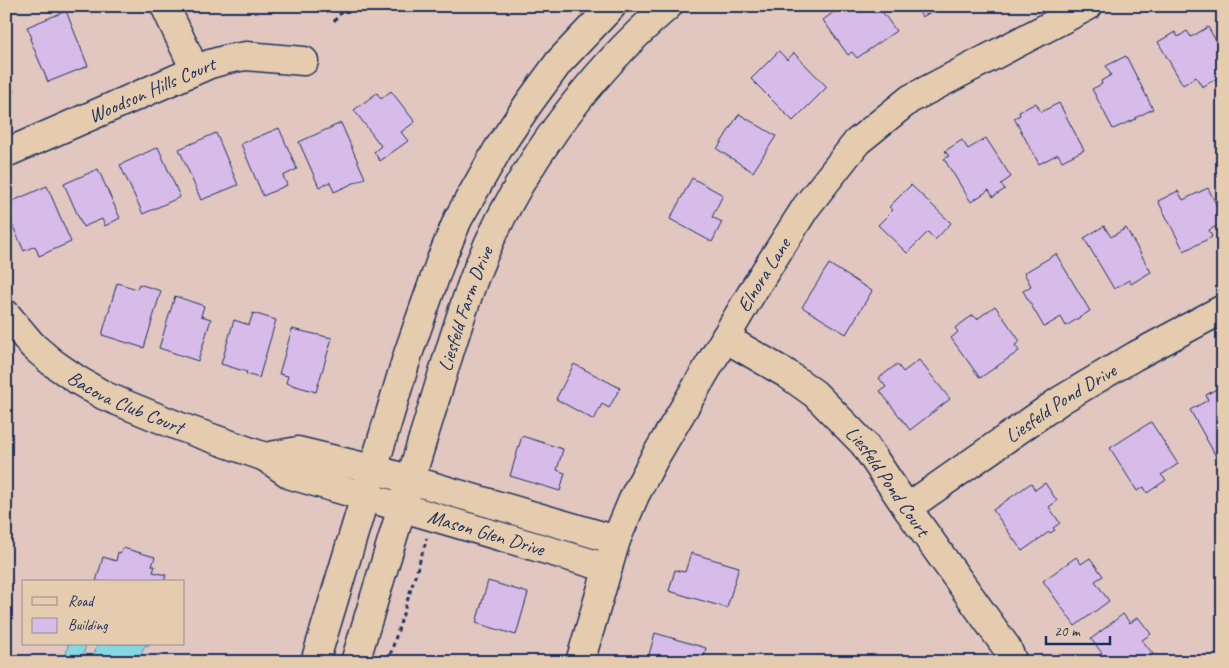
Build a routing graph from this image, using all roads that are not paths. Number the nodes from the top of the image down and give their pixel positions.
1 (166, 6) edge
2 (612, 6) edge
3 (1088, 6) edge
4 (679, 10) edge
5 (304, 61) dead end
6 (195, 70) junction
7 (6, 153) edge
8 (1223, 309) edge
9 (6, 314) edge
10 (725, 338) junction
11 (265, 457) junction
12 (373, 469) junction
13 (410, 480) junction
14 (365, 496) junction
15 (402, 508) junction
16 (907, 508) junction
17 (616, 540) junction
18 (608, 568) junction
19 (315, 662) edge
20 (355, 662) edge
21 (580, 662) edge
22 (1013, 662) edge

1 - 6 street
2 - 12 street, Liesfeld Farm Drive
3 - 10 street, Elnora Lane
4 - 13 street, Liesfeld Farm Drive
5 - 6 street, Woodson Hills Court
6 - 7 street, Woodson Hills Court
8 - 16 street, Liesfeld Pond Drive
9 - 11 street, Bacova Club Court
10 - 16 street, Liesfeld Pond Court
10 - 17 street, Elnora Lane
11 - 12 street, Bacova Club Court
11 - 14 street, Bacova Club Court
12 - 13 street, Mason Glen Drive
12 - 14 street, Liesfeld Farm Drive
13 - 15 street, Liesfeld Farm Drive
13 - 17 street, Mason Glen Drive
14 - 15 street, Mason Glen Drive
14 - 19 street, Liesfeld Farm Drive
15 - 18 street, Mason Glen Drive
15 - 20 street, Liesfeld Farm Drive
16 - 22 street, Liesfeld Pond Court
17 - 18 street, Elnora Lane
18 - 21 street, Elnora Lane

